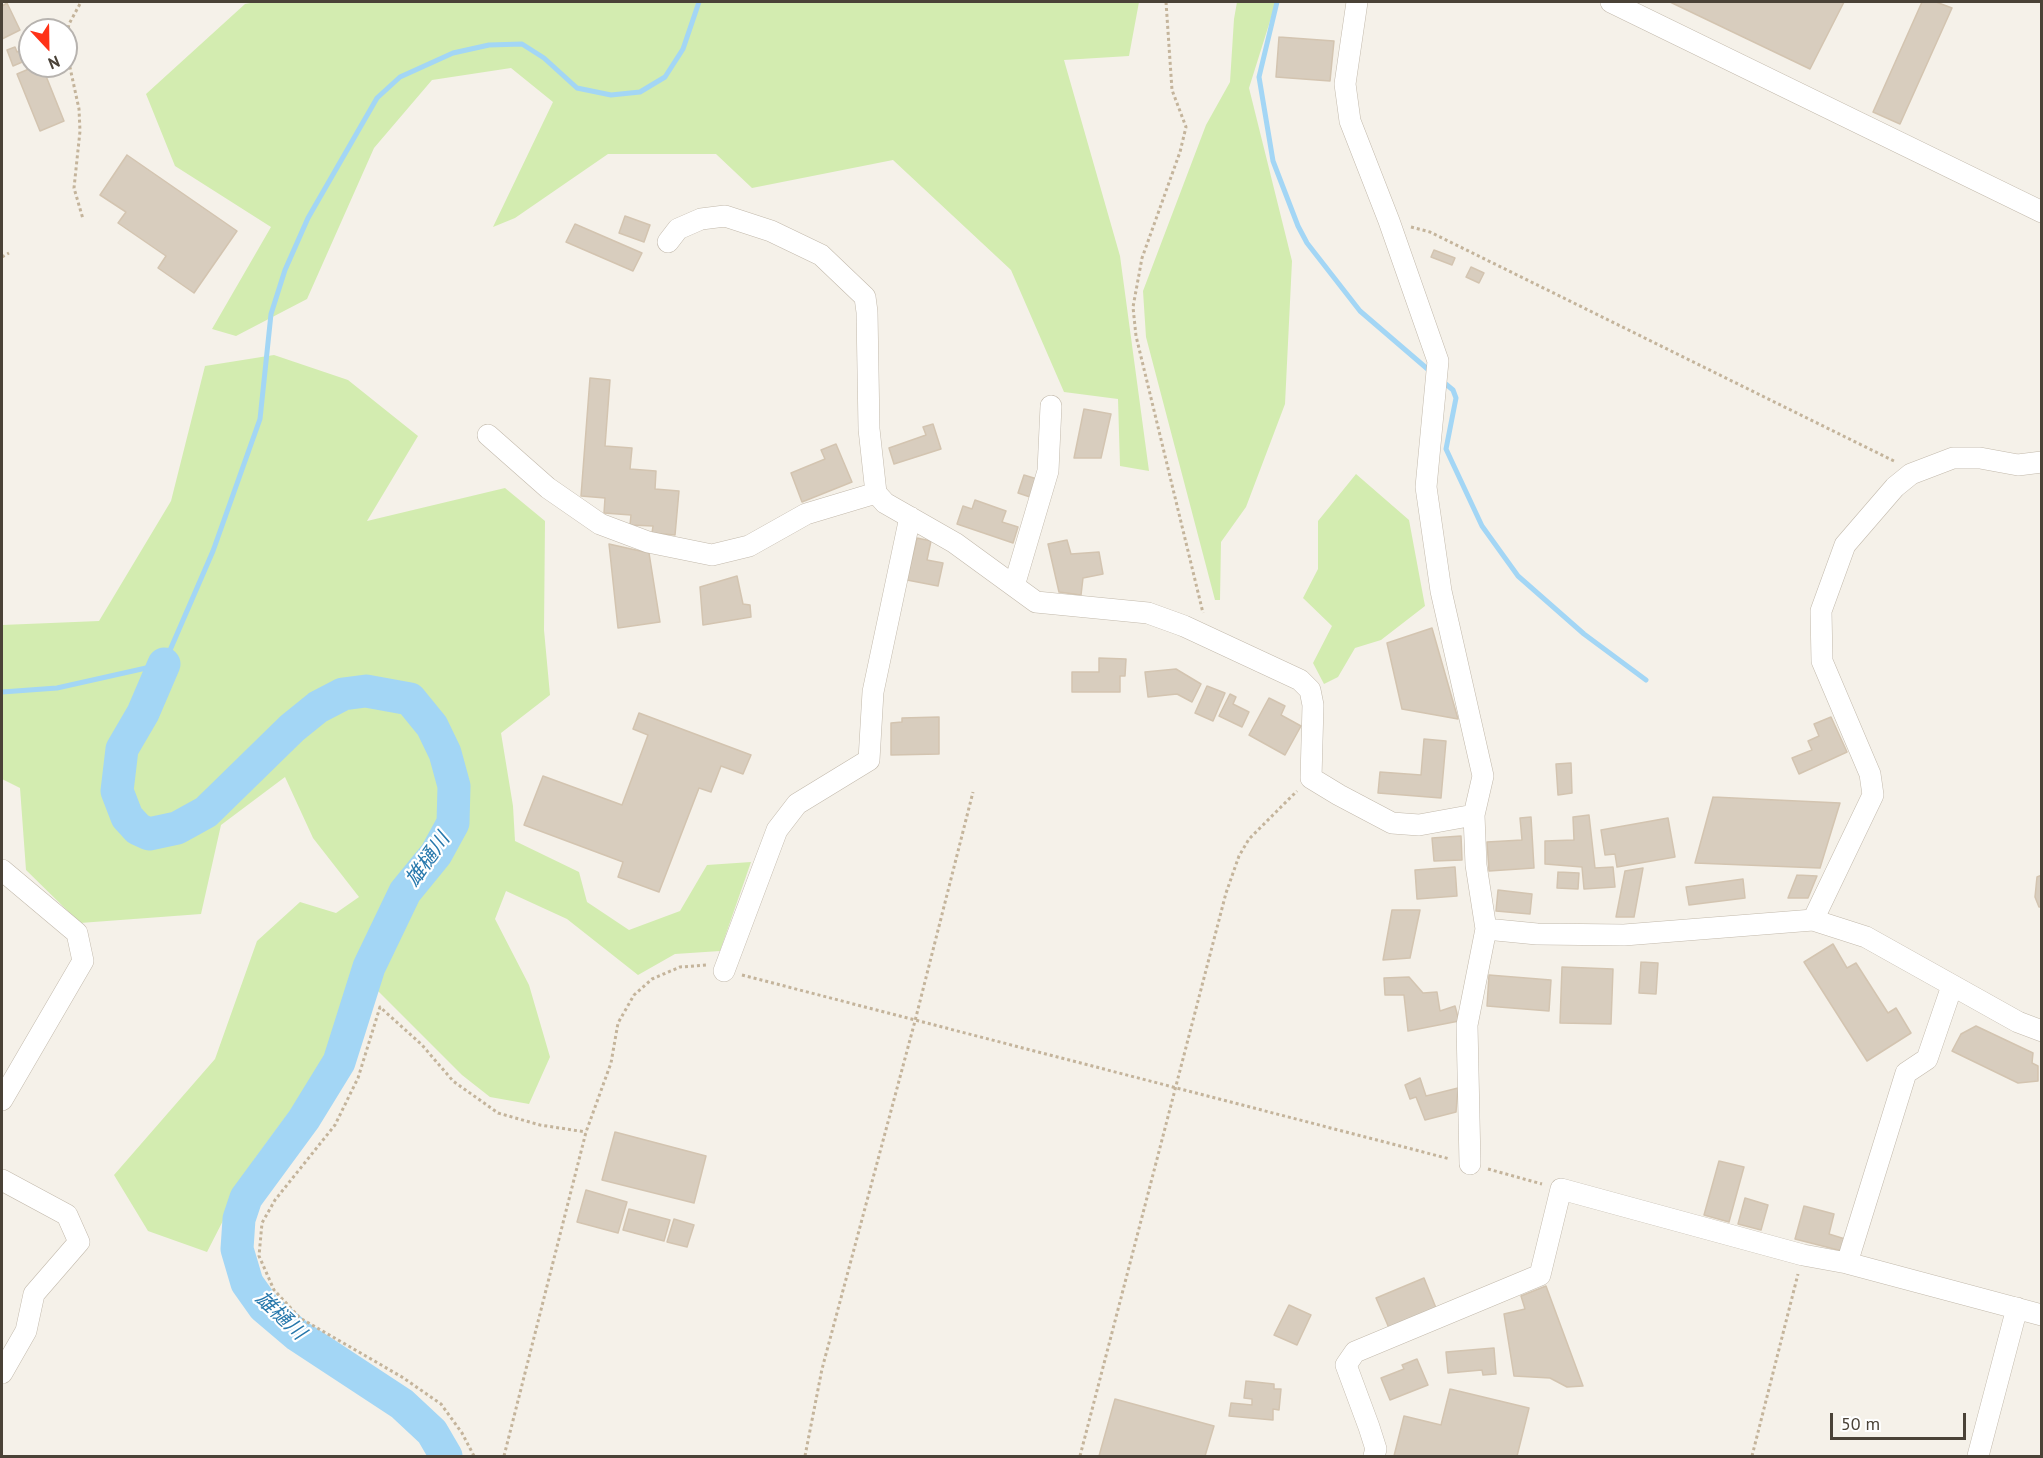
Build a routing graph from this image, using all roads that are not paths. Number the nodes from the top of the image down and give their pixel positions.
1 (1357, 2) edge
2 (1611, 2) edge
3 (2042, 212) edge
4 (668, 242) dead end
5 (1051, 406) dead end
6 (488, 435) dead end
7 (2042, 462) edge
8 (876, 493) junction
9 (910, 517) junction
10 (1014, 586) junction
11 (1474, 814) junction
12 (2, 870) edge
13 (1813, 920) junction
14 (1486, 929) junction
15 (724, 971) road end
16 (1952, 986) junction
17 (2042, 1031) edge
18 (2, 1100) edge
19 (1470, 1164) road end
20 (2, 1180) edge
21 (1847, 1263) junction
22 (2017, 1308) junction
23 (2042, 1314) edge
24 (2, 1373) edge
25 (1374, 1456) edge
26 (1978, 1456) edge

1 - 11 street
2 - 3 street
4 - 8 street
5 - 10 street
6 - 8 street
7 - 13 street
8 - 9 street
9 - 10 street
9 - 15 street
10 - 11 street
11 - 14 street
12 - 18 street
13 - 14 street
13 - 16 street
14 - 19 street
16 - 17 street
16 - 21 street
20 - 24 street
21 - 22 street
21 - 25 street
22 - 23 street
22 - 26 street

